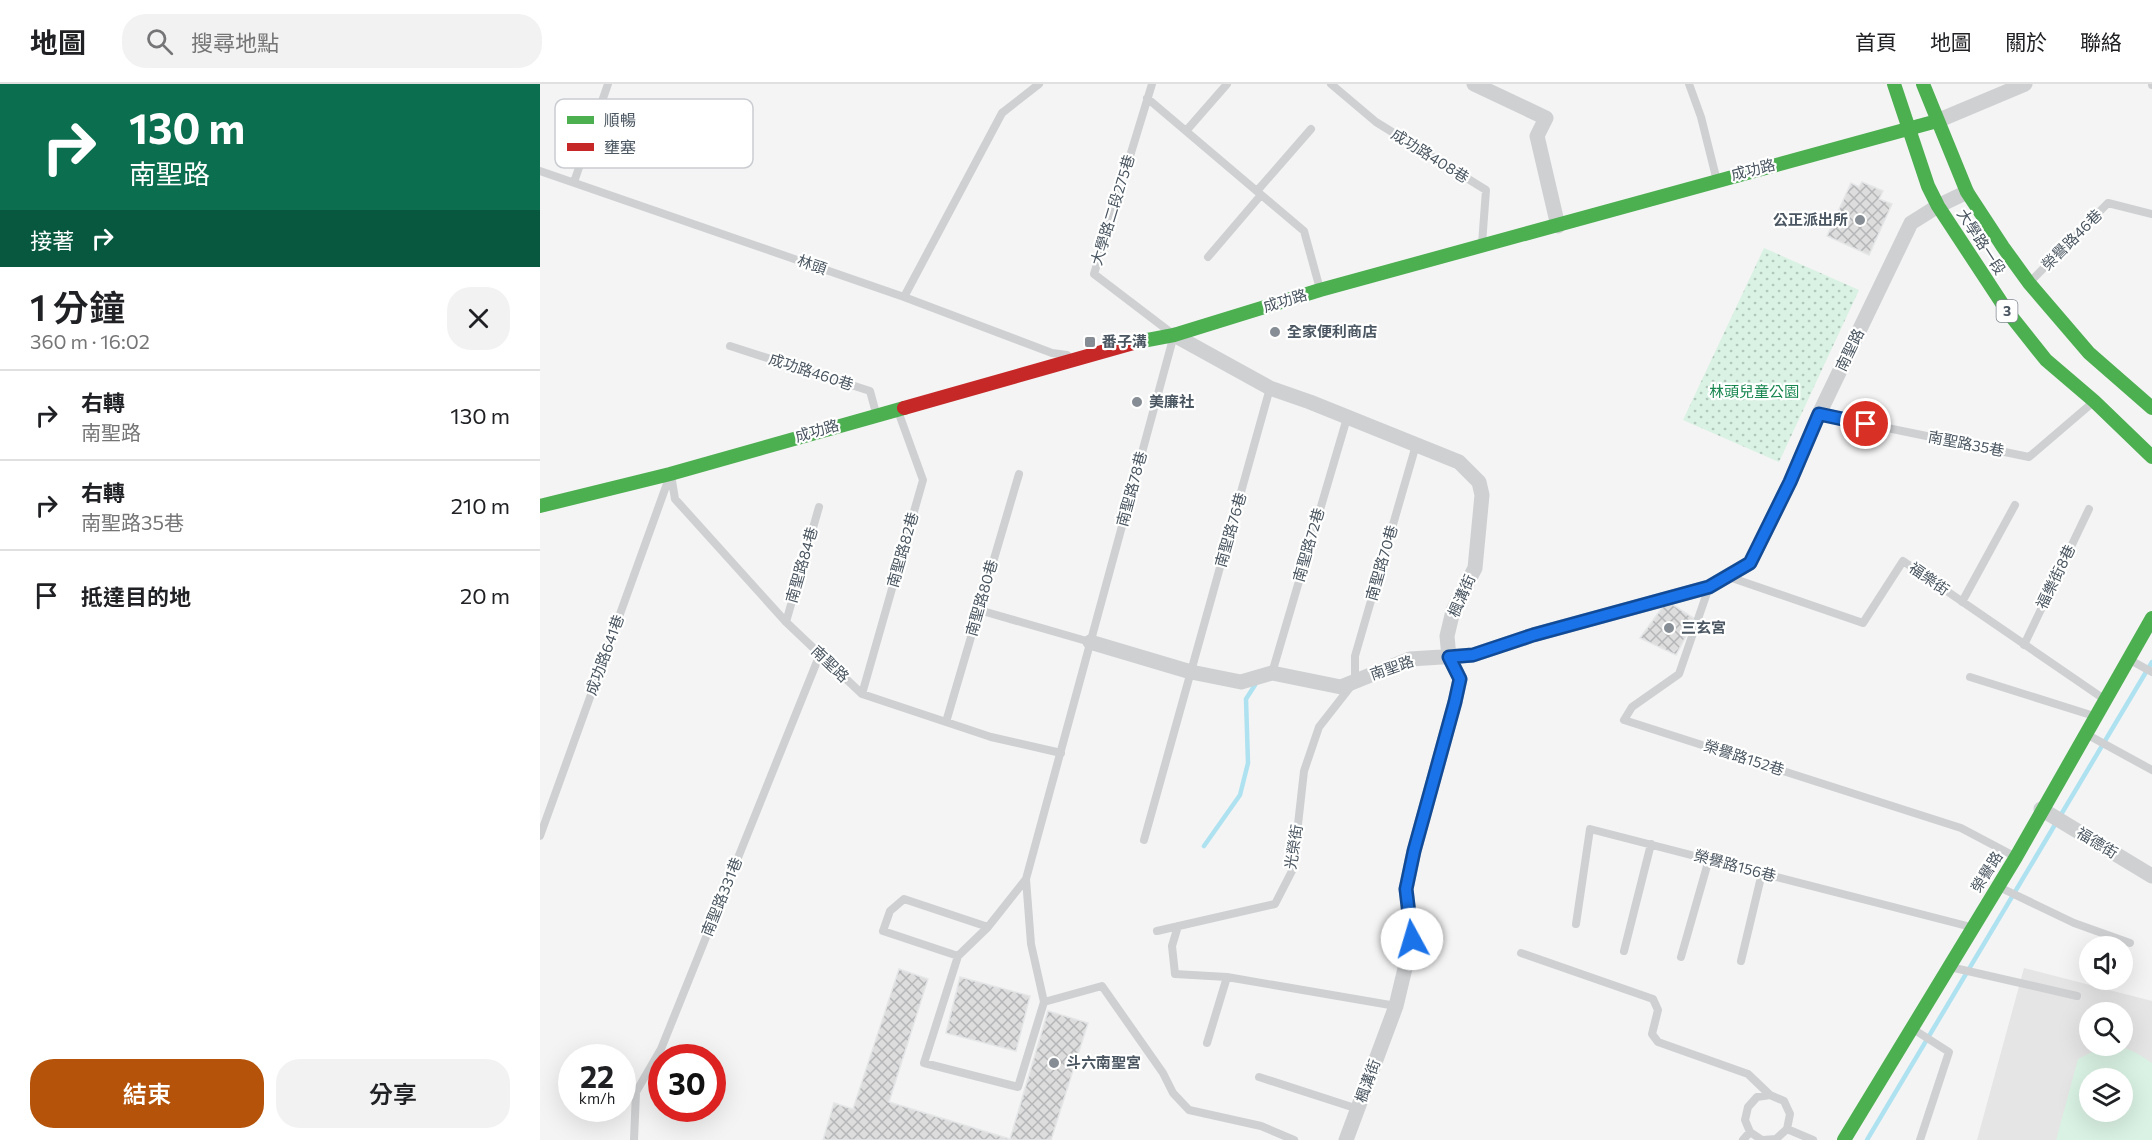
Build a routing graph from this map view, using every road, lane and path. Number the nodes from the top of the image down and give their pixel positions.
1 (608, 84) edge
2 (1039, 84) edge
3 (1152, 84) edge
4 (1227, 84) edge
5 (1331, 84) edge
6 (1474, 84) edge
7 (1689, 84) edge
8 (1894, 84) edge
9 (1923, 84) edge
10 (2025, 84) edge
11 (1148, 98) junction
12 (603, 99) edge
13 (1936, 121) junction
14 (1311, 129) dead end
15 (1909, 130) junction
16 (1186, 131) junction
17 (579, 168) edge
18 (540, 171) edge
19 (1717, 180) junction
20 (574, 182) junction
21 (1967, 192) junction
22 (1259, 193) junction
23 (1938, 206) junction
24 (2152, 214) edge
25 (1558, 226) junction
26 (1482, 247) junction
27 (1208, 256) dead end
28 (2029, 283) junction
29 (1320, 290) junction
30 (904, 297) junction
31 (1173, 336) junction
32 (730, 346) dead end
33 (1084, 358) junction
34 (1270, 388) junction
35 (2094, 401) junction
36 (898, 408) junction
37 (2152, 408) edge
38 (877, 414) junction
39 (1819, 414) junction
40 (1347, 418) junction
41 (1416, 445) junction
42 (2152, 457) edge
43 (670, 474) junction
44 (1019, 474) dead end
45 (2015, 505) dead end
46 (540, 506) edge
47 (819, 507) dead end
48 (2089, 509) dead end
49 (1727, 576) junction
50 (1709, 587) junction
51 (1962, 602) junction
52 (979, 610) junction
53 (2152, 619) edge
54 (786, 622) junction
55 (1090, 642) junction
56 (2024, 645) junction
57 (820, 654) junction
58 (1449, 657) junction
59 (2129, 659) junction
60 (1191, 672) junction
61 (2152, 672) edge
62 (1272, 673) junction
63 (1970, 677) dead end
64 (1355, 681) junction
65 (862, 694) junction
66 (2105, 700) junction
67 (2096, 717) junction
68 (946, 722) junction
69 (2086, 734) junction
70 (1061, 753) junction
71 (2152, 770) edge
72 (2041, 810) junction
73 (540, 836) edge
74 (1144, 840) dead end
75 (1651, 844) junction
76 (2016, 857) junction
77 (1709, 859) junction
78 (1762, 873) junction
79 (2152, 876) edge
80 (1026, 879) junction
81 (1998, 886) junction
82 (1576, 924) dead end
83 (1178, 926) junction
84 (988, 927) junction
85 (1972, 927) junction
86 (1157, 931) dead end
87 (2110, 936) edge
88 (1624, 951) dead end
89 (1521, 953) dead end
90 (958, 956) junction
91 (1681, 957) dead end
92 (1741, 960) dead end
93 (1948, 967) junction
94 (1227, 977) junction
95 (2077, 996) dead end
96 (1044, 1002) junction
97 (1396, 1006) junction
98 (1912, 1028) junction
99 (1207, 1043) dead end
100 (1259, 1077) dead end
101 (1770, 1095) junction
102 (1358, 1109) junction
103 (1787, 1129) junction
104 (1750, 1132) junction
105 (634, 1140) edge
106 (1294, 1140) edge
107 (1346, 1140) edge
108 (1743, 1140) edge
109 (1762, 1140) edge
110 (1813, 1140) edge
111 (1844, 1140) edge
112 (1920, 1140) edge

1 - 12 lane
2 - 30 lane
3 - 11 lane, 大學路二段275巷
4 - 16 lane
5 - 26 lane, 成功路408巷
6 - 25 street
7 - 19 lane
8 - 15 main road, 3
9 - 13 main road, 3
10 - 13 street, 成功路
11 - 16 lane
11 - 31 lane, 大學路二段275巷
13 - 15 main road, 成功路
13 - 21 main road, 大學路一段 / 3
14 - 22 lane
15 - 19 main road, 成功路
15 - 23 main road, 大學路一段 / 3
16 - 22 lane
17 - 20 lane
18 - 20 lane, 林頭
19 - 25 main road, 成功路
20 - 30 lane, 林頭
21 - 23 street, 南聖路
21 - 28 main road, 大學路一段 / 3
22 - 27 lane
22 - 29 lane
23 - 35 main road, 大學路一段 / 3
23 - 39 street, 南聖路
24 - 28 lane, 榮譽路46巷
25 - 26 main road, 成功路
26 - 29 main road, 成功路
28 - 37 main road, 大學路一段 / 3
29 - 31 main road, 成功路
30 - 33 lane, 林頭
31 - 33 main road, 成功路
31 - 34 street, 楓溝街
31 - 55 lane, 南聖路78巷
32 - 38 lane, 成功路460巷
33 - 36 main road, 成功路
34 - 40 street, 楓溝街
34 - 60 lane, 南聖路76巷
35 - 39 lane, 南聖路35巷
35 - 42 main road, 大學路一段 / 3
36 - 38 main road, 成功路
36 - 65 lane, 南聖路82巷
38 - 43 main road, 成功路
39 - 49 street, 南聖路
40 - 41 street, 楓溝街
40 - 62 lane, 南聖路72巷
41 - 58 street, 楓溝街
41 - 64 lane, 南聖路70巷
43 - 46 main road, 成功路
43 - 54 lane, 南聖路
43 - 73 lane, 成功路641巷
44 - 52 lane, 南聖路80巷
45 - 51 lane
47 - 54 lane, 南聖路84巷
48 - 56 lane, 福樂街8巷
49 - 50 street, 南聖路
49 - 51 lane, 福樂街
50 - 58 street, 南聖路
50 - 76 lane, 榮譽路152巷
51 - 56 lane, 福樂街
52 - 55 lane
52 - 68 lane, 南聖路80巷
53 - 59 main road, 榮譽路
54 - 57 lane, 南聖路
55 - 60 street, 南聖路
55 - 70 lane, 南聖路78巷
56 - 66 lane, 福樂街
57 - 65 lane, 南聖路
57 - 105 lane, 南聖路331巷
58 - 64 street, 南聖路
58 - 97 street, 楓溝街
59 - 61 lane
59 - 66 main road, 榮譽路
60 - 62 street, 南聖路
60 - 74 lane, 南聖路76巷
62 - 64 street, 南聖路
63 - 67 lane
64 - 83 lane, 光榮街
65 - 68 lane, 南聖路
66 - 67 main road, 榮譽路
67 - 69 main road, 榮譽路
68 - 70 lane, 南聖路
69 - 71 lane
69 - 72 main road, 榮譽路
70 - 80 lane, 南聖路78巷
72 - 76 main road, 榮譽路
72 - 79 street, 福德街
75 - 77 lane, 榮譽路156巷
75 - 82 lane, 榮譽路156巷
75 - 88 lane
76 - 81 main road, 榮譽路
77 - 78 lane, 榮譽路156巷
77 - 91 lane
78 - 85 lane, 榮譽路156巷
78 - 92 lane
80 - 84 lane
80 - 96 lane
81 - 85 main road, 榮譽路
81 - 87 lane
83 - 86 lane, 光榮街
83 - 94 lane
84 - 90 lane
84 - 90 lane
85 - 93 main road, 榮譽路
89 - 101 lane
90 - 96 lane
93 - 95 lane
93 - 98 main road, 榮譽路
94 - 97 lane
94 - 99 lane
96 - 106 lane
97 - 102 street, 楓溝街
98 - 111 main road, 榮譽路
98 - 112 lane
100 - 102 lane
101 - 103 lane
101 - 104 lane
102 - 107 street, 楓溝街
103 - 109 lane
103 - 110 lane
104 - 108 lane
104 - 109 lane

